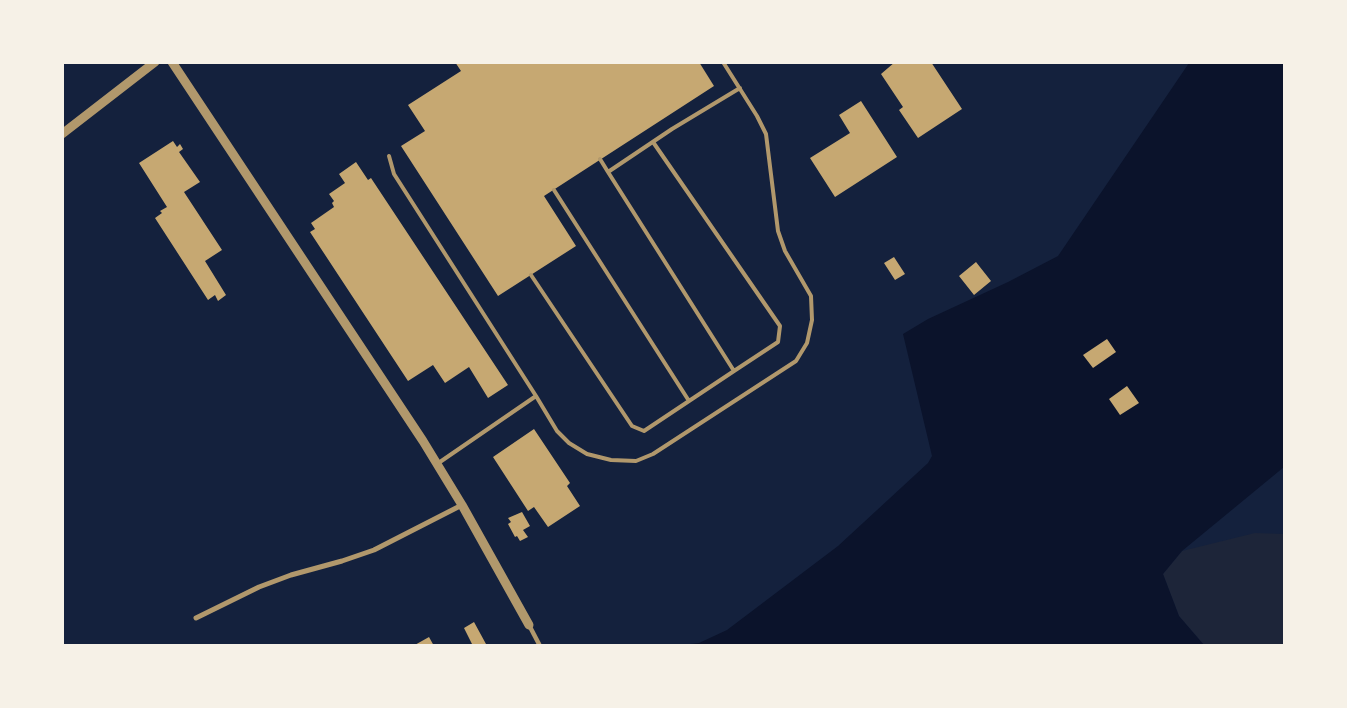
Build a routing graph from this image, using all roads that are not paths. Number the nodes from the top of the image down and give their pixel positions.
1 (155, 62) edge
2 (172, 62) edge
3 (723, 62) edge
4 (740, 88) junction
5 (62, 134) edge
6 (653, 142) junction
7 (388, 156) dead end
8 (600, 160) dead end
9 (608, 172) junction
10 (554, 190) dead end
11 (531, 275) dead end
12 (734, 371) junction
13 (536, 396) junction
14 (689, 401) junction
15 (437, 464) junction
16 (462, 505) junction
17 (196, 618) dead end
18 (529, 625) joint
19 (540, 646) edge

1 - 5 street
2 - 15 street
3 - 4 lane
4 - 6 lane
4 - 13 lane
6 - 9 lane
6 - 12 lane
7 - 13 lane
8 - 9 lane
9 - 12 lane
10 - 14 lane
11 - 14 lane
12 - 14 lane
13 - 15 lane
15 - 16 street
16 - 17 street
16 - 18 street
18 - 19 street

